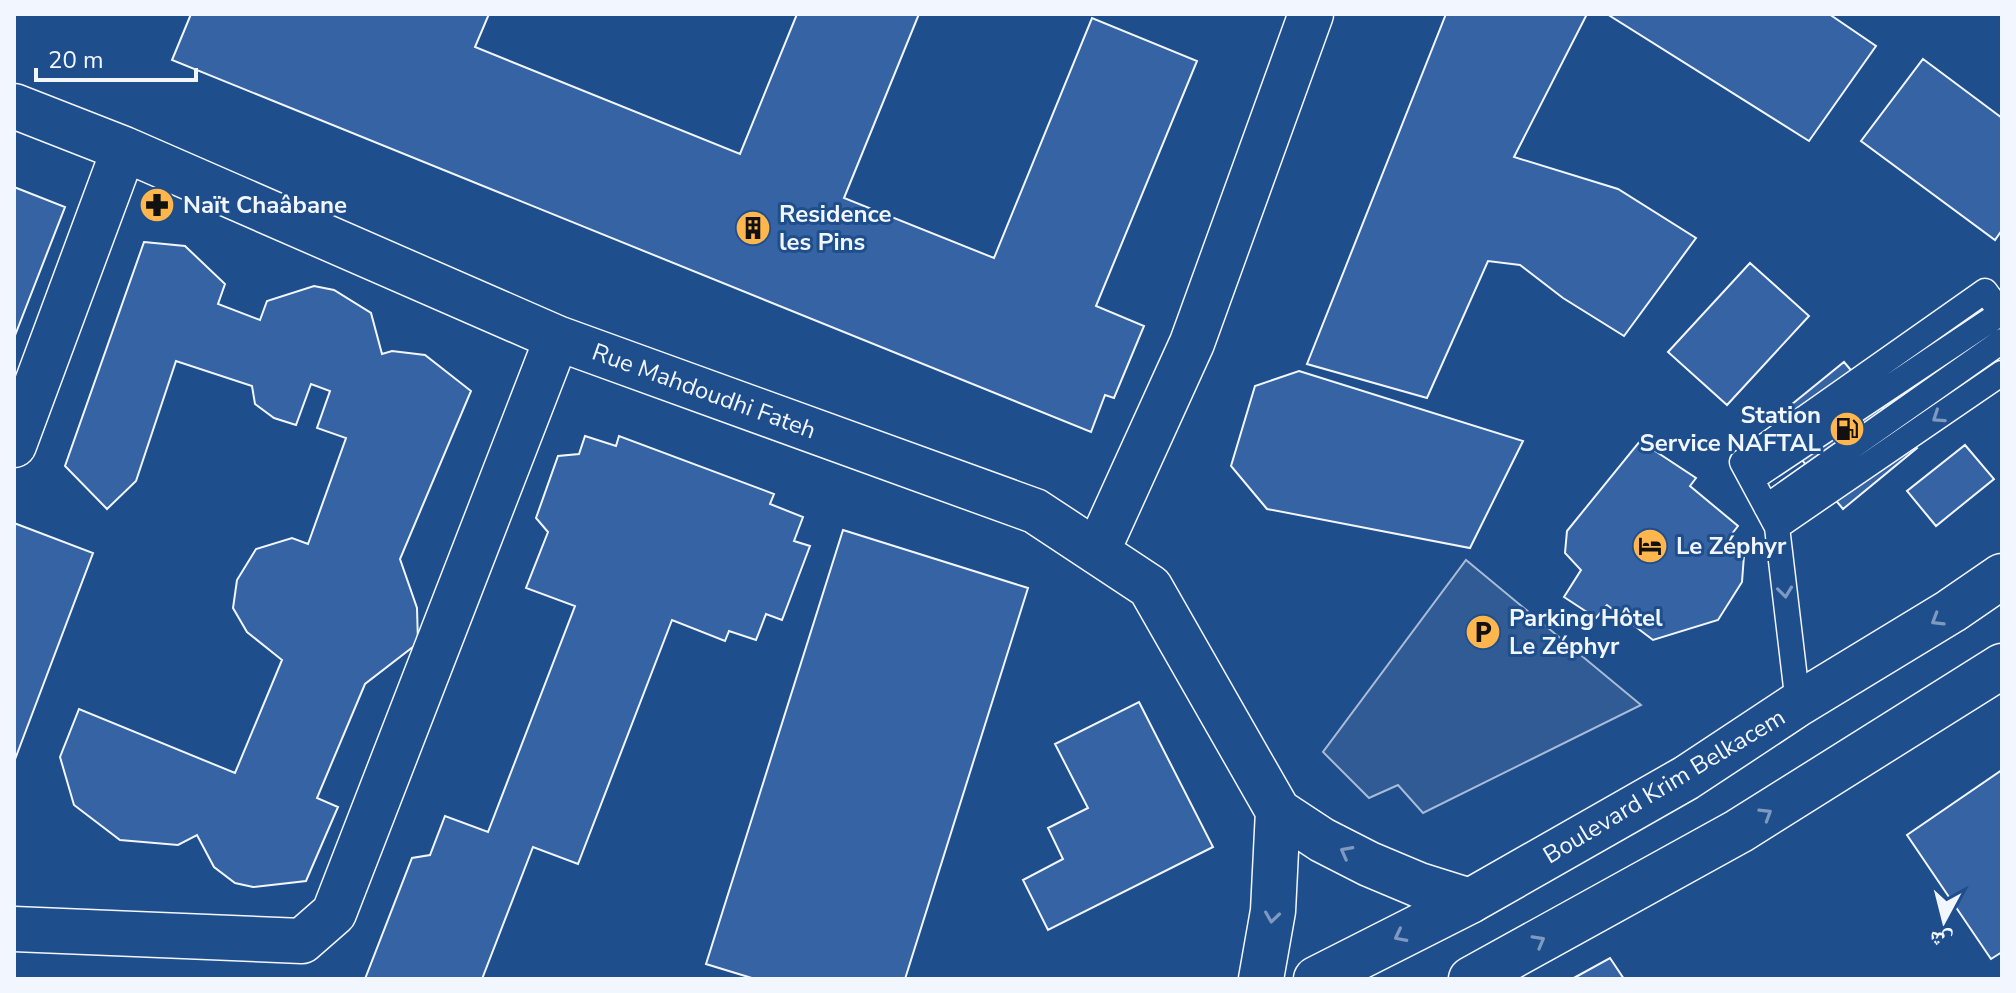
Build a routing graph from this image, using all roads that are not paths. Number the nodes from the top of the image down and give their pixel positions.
1 (1311, 14) edge
2 (14, 106) edge
3 (124, 149) junction
4 (2002, 313) edge
5 (557, 338) junction
6 (2002, 341) edge
7 (2002, 373) edge
8 (14, 445) edge
9 (1772, 517) junction
10 (1097, 552) junction
11 (2002, 576) edge
12 (2002, 666) edge
13 (1798, 704) junction
14 (1278, 811) junction
15 (1470, 901) junction
16 (14, 929) edge
17 (1261, 979) edge
18 (1316, 979) edge
19 (1471, 979) edge

1 - 10 street
2 - 3 street, Rue Mahdoudhi Fateh
3 - 5 street, Rue Mahdoudhi Fateh
3 - 8 street
4 - 9 lane
5 - 10 street, Rue Mahdoudhi Fateh
5 - 16 street
6 - 9 lane
7 -> 9 lane
9 -> 13 lane
10 - 14 street, Rue Mahdoudhi Fateh
11 -> 13 street, Boulevard Krim Belkacem
19 -> 12 street
13 - 15 street, Boulevard Krim Belkacem
15 -> 14 street, Rue Mahdoudhi Fateh
14 -> 17 street
15 -> 18 street, Boulevard Krim Belkacem

